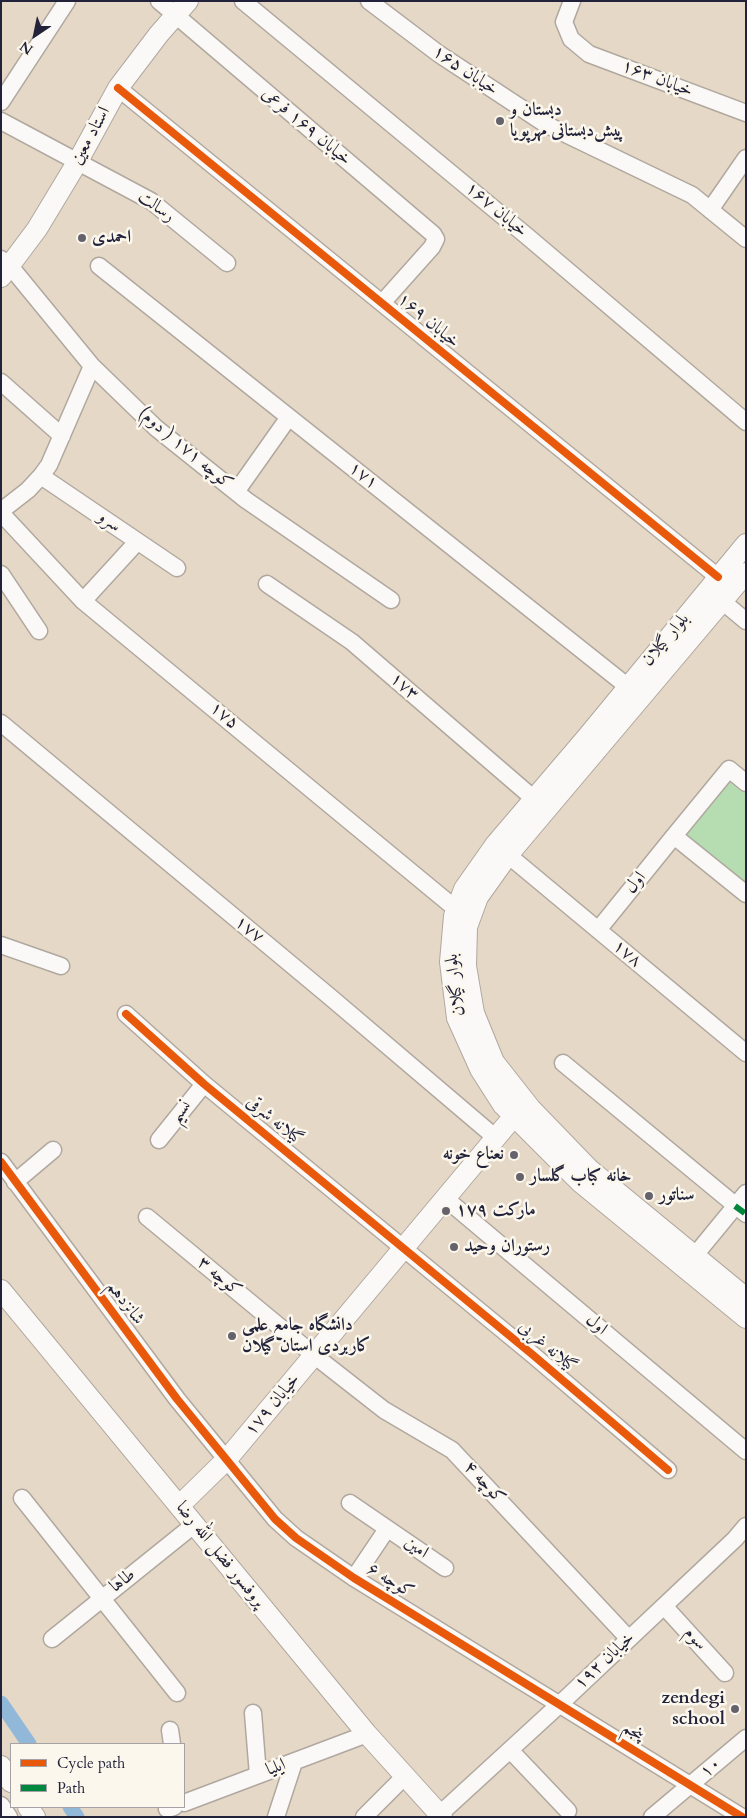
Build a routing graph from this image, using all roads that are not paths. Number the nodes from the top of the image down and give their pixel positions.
1 (67, 1) edge
2 (160, 1) edge
3 (243, 1) edge
4 (369, 1) edge
5 (572, 1) edge
6 (182, 8) edge
7 (118, 88) junction
8 (1, 102) edge
9 (746, 114) edge
10 (1, 121) edge
11 (746, 158) edge
12 (78, 161) junction
13 (710, 210) junction
14 (746, 239) edge
15 (227, 263) dead end
16 (99, 266) dead end
17 (4, 267) edge
18 (382, 303) junction
19 (92, 366) junction
20 (1, 382) edge
21 (289, 417) junction
22 (746, 422) edge
23 (62, 436) junction
24 (41, 476) junction
25 (236, 492) junction
26 (1, 512) edge
27 (137, 542) junction
28 (746, 544) edge
29 (176, 568) dead end
30 (746, 573) edge
31 (1, 574) edge
32 (718, 577) junction
33 (268, 584) dead end
34 (391, 600) dead end
35 (83, 601) junction
36 (722, 601) junction
37 (746, 621) edge
38 (39, 631) dead end
39 (627, 686) junction
40 (1, 723) edge
41 (746, 783) edge
42 (533, 798) junction
43 (674, 836) junction
44 (508, 855) junction
45 (746, 894) edge
46 (456, 909) junction
47 (598, 930) junction
48 (1, 945) edge
49 (62, 966) dead end
50 (126, 1014) dead end
51 (746, 1053) edge
52 (563, 1063) dead end
53 (204, 1084) junction
54 (514, 1116) junction
55 (496, 1138) junction
56 (159, 1140) dead end
57 (53, 1150) dead end
58 (1, 1162) edge
59 (15, 1182) junction
60 (446, 1198) junction
61 (742, 1204) edge
62 (147, 1217) dead end
63 (405, 1249) junction
64 (688, 1263) junction
65 (1, 1290) edge
66 (746, 1298) edge
67 (746, 1318) edge
68 (314, 1356) junction
69 (746, 1451) edge
70 (228, 1458) junction
71 (668, 1470) dead end
72 (22, 1498) dead end
73 (350, 1503) dead end
74 (179, 1506) junction
75 (195, 1524) junction
76 (746, 1526) edge
77 (387, 1528) junction
78 (445, 1568) dead end
79 (354, 1578) junction
80 (102, 1597) junction
81 (664, 1606) junction
82 (52, 1639) dead end
83 (629, 1639) junction
84 (725, 1673) dead end
85 (177, 1693) dead end
86 (560, 1704) junction
87 (253, 1713) dead end
88 (367, 1734) junction
89 (746, 1738) edge
90 (510, 1750) junction
91 (294, 1762) junction
92 (1, 1766) edge
93 (258, 1775) junction
94 (405, 1776) junction
95 (10, 1780) edge
96 (691, 1785) junction
97 (185, 1803) edge
98 (1, 1805) edge
99 (568, 1811) dead end
100 (441, 1815) edge
101 (9, 1817) edge
102 (276, 1817) edge
103 (364, 1817) edge
104 (652, 1817) edge
105 (742, 1817) edge

1 - 8 street
2 - 6 street, خیابان ۱۶۹ فرعی
3 - 22 street, خیابان ۱۶۷
4 - 13 street, خیابان ۱۶۵
5 - 9 street, خیابان ۱۶۳
6 - 7 main road, استاد معین
6 - 18 street, خیابان ۱۶۹ فرعی
7 - 12 main road, استاد معین
7 - 18 street, خیابان ۱۶۹
10 - 12 street, رسالت
11 - 13 street
12 - 15 street, رسالت
12 - 17 main road, استاد معین
13 - 14 street, خیابان ۱۶۵
16 - 21 street, ۱۷۱
17 - 19 street, کوچه ۱۷۱ ( دوم)
18 - 32 street, خیابان ۱۶۹
19 - 23 street
19 - 25 street, کوچه ۱۷۱ ( دوم)
20 - 23 street
21 - 25 street
21 - 39 street, ۱۷۱
23 - 24 street
24 - 26 street
24 - 27 street, سرو
25 - 34 street, کوچه ۱۷۱ ( دوم)
26 - 35 street, ۱۷۵
27 - 29 street, سرو
27 - 35 street
28 - 32 main road, بلوار گیلان
30 - 36 main road, بلوار گیلان
31 - 38 street
32 - 39 main road, بلوار گیلان
33 - 42 street, ۱۷۳
35 - 46 street, ۱۷۵
36 - 37 street
36 - 44 main road, بلوار گیلان
39 - 42 main road, بلوار گیلان
40 - 55 street, ۱۷۷
41 - 43 street, اول
42 - 46 main road, بلوار گیلان
43 - 45 street
43 - 47 street, اول
44 - 47 street, ۱۷۸
44 - 64 main road, بلوار گیلان
46 - 54 main road, بلوار گیلان
47 - 51 street, ۱۷۸
48 - 49 street
50 - 53 street, گیلانه شرقی
52 - 61 street
53 - 56 street, نسیم
53 - 63 street, گیلانه شرقی
54 - 55 main road, خیابان ۱۷۹
54 - 64 main road, بلوار گیلان
55 - 60 main road, خیابان ۱۷۹
57 - 59 street
58 - 59 street, شانزدهم
59 - 70 street, شانزدهم
60 - 63 main road, خیابان ۱۷۹
60 - 69 street, اول
61 - 64 street
62 - 68 street, کوچه ۳
63 - 68 main road, خیابان ۱۷۹
63 - 71 street, گیلانه غربی
64 - 66 main road, بلوار گیلان
64 - 67 main road, بلوار گیلان
65 - 74 main road, پروفسور فضل الله رضا
68 - 70 main road, خیابان ۱۷۹
68 - 83 street, کوچه ۴
70 - 74 main road, خیابان ۱۷۹
70 - 79 street, کوچه ۶
72 - 80 street
73 - 77 street, امین
74 - 75 main road, پروفسور فضل الله رضا
75 - 80 street, طاها
75 - 88 main road, پروفسور فضل الله رضا
76 - 81 street, خیابان ۱۹۲
77 - 78 street, امین
77 - 79 street, امین
79 - 86 street, کوچه ۶
80 - 82 street, طاها
80 - 85 street
81 - 83 street, خیابان ۱۹۲
81 - 84 street, سوم
83 - 86 street, خیابان ۱۹۲
86 - 90 street, خیابان ۱۹۲
86 - 96 street, پنجم
87 - 93 street
88 - 91 street, ایلیا
88 - 94 main road, پروفسور فضل الله رضا
89 - 96 street, ۱۰
90 - 99 street
90 - 100 street, خیابان ۱۹۲
91 - 93 street, ایلیا
91 - 102 street
92 - 95 main road
93 - 97 street, ایلیا
94 - 100 main road, پروفسور فضل الله رضا
94 - 103 street
96 - 104 street, ۱۰
96 - 105 street, پنجم
98 - 101 street

